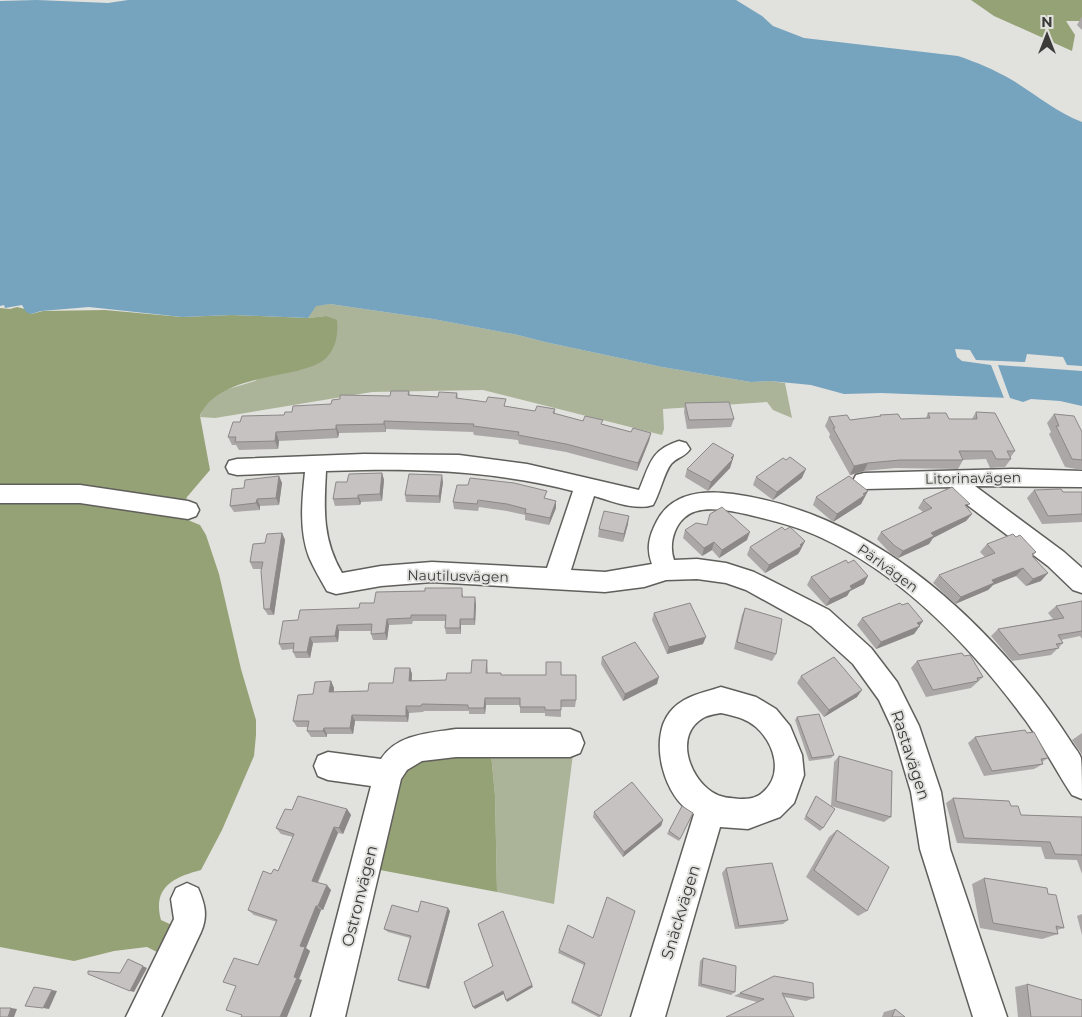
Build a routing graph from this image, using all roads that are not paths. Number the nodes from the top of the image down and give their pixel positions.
1 (679, 449) dead end
2 (316, 464) junction
3 (237, 467) dead end
4 (960, 478) junction
5 (1082, 479) edge
6 (864, 481) dead end
7 (586, 486) junction
8 (0, 494) edge
9 (188, 510) dead end
10 (666, 570) junction
11 (556, 579) junction
12 (1082, 584) edge
13 (570, 743) dead end
14 (328, 766) dead end
15 (388, 774) junction
16 (1082, 785) edge
17 (711, 808) junction
18 (187, 899) dead end
19 (144, 1017) edge
20 (328, 1017) edge
21 (648, 1017) edge
22 (990, 1017) edge

1 - 7 street
2 - 3 street
2 - 7 street
2 - 11 street, Nautilusvägen
4 - 5 street, Litorinavägen
4 - 6 street, Litorinavägen
4 - 12 street
7 - 11 street
8 - 9 street
10 - 11 street, Nautilusvägen
10 - 16 street, Pärlvägen
10 - 22 street, Rastavägen
13 - 15 street, Ostronvägen
14 - 15 street
15 - 20 street, Ostronvägen
17 - 17 street
17 - 21 street, Snäckvägen
18 - 19 street

